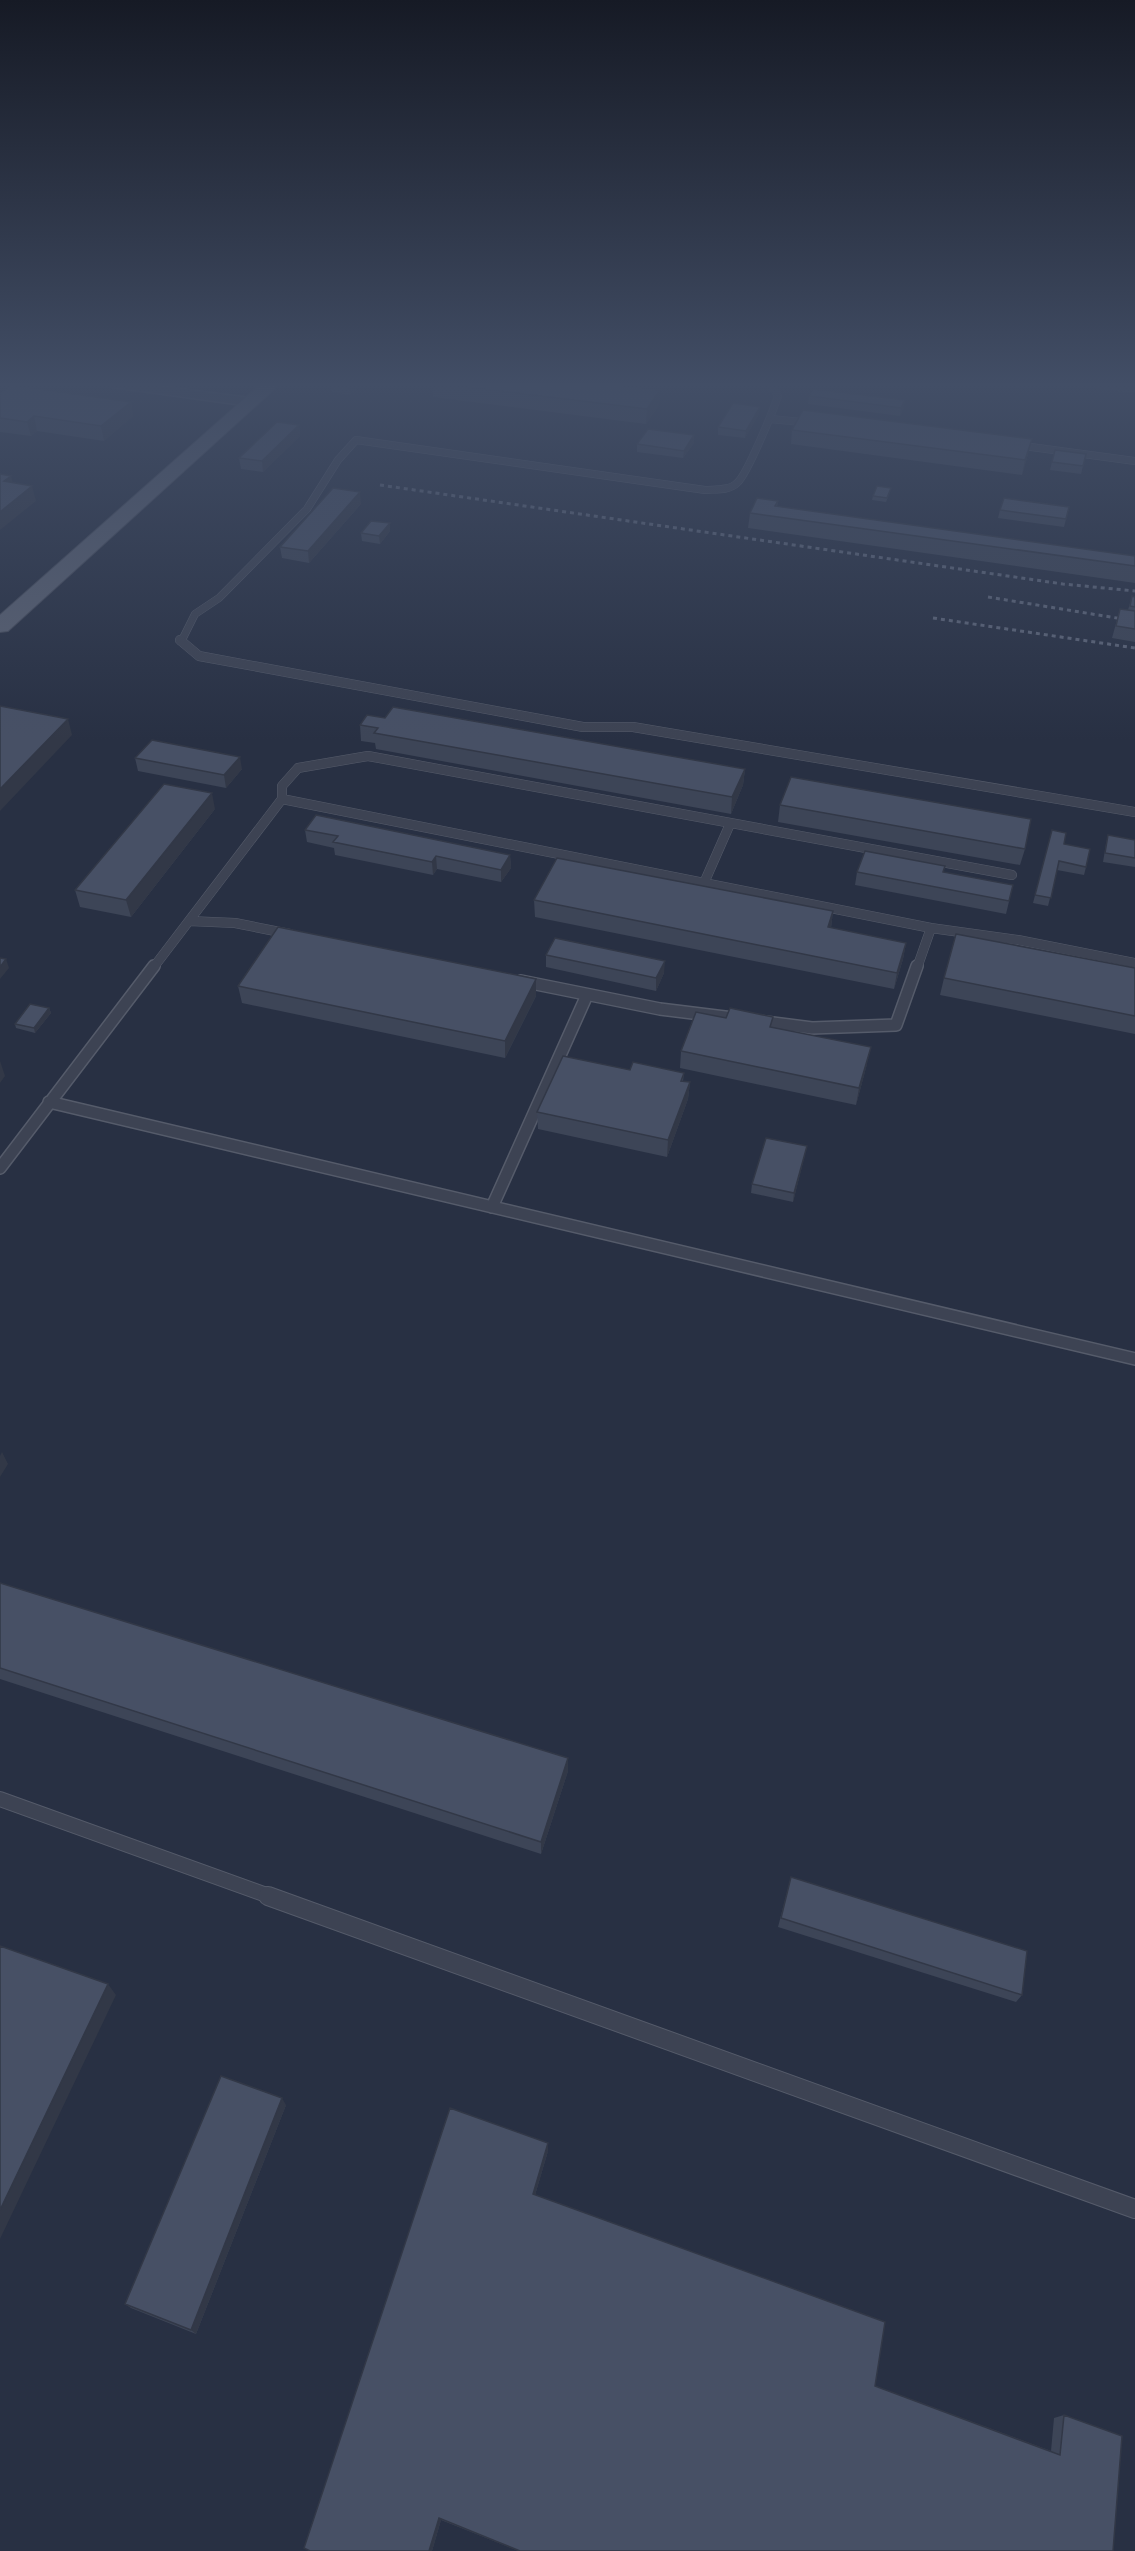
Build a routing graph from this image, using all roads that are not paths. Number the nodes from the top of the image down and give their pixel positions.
1 (138, 502) edge
2 (311, 502) edge
3 (0, 626) edge
4 (282, 799) junction
5 (1135, 812) edge
6 (730, 824) junction
7 (1012, 875) dead end
8 (704, 883) junction
9 (189, 921) junction
10 (931, 928) junction
11 (305, 938) edge
12 (1135, 963) edge
13 (505, 978) edge
14 (587, 995) junction
15 (49, 1102) junction
16 (0, 1168) edge
17 (492, 1207) junction
18 (1135, 1359) edge
19 (0, 1799) edge
20 (1135, 2209) edge

1 - 3 main road
2 - 5 lane
4 - 6 lane
4 - 8 lane
4 - 9 lane
6 - 7 lane
6 - 8 lane
8 - 10 lane
9 - 11 lane
9 - 15 lane
10 - 12 lane
10 - 14 lane
13 - 14 lane
14 - 17 lane
15 - 16 lane
15 - 17 lane
17 - 18 lane
19 - 20 lane

